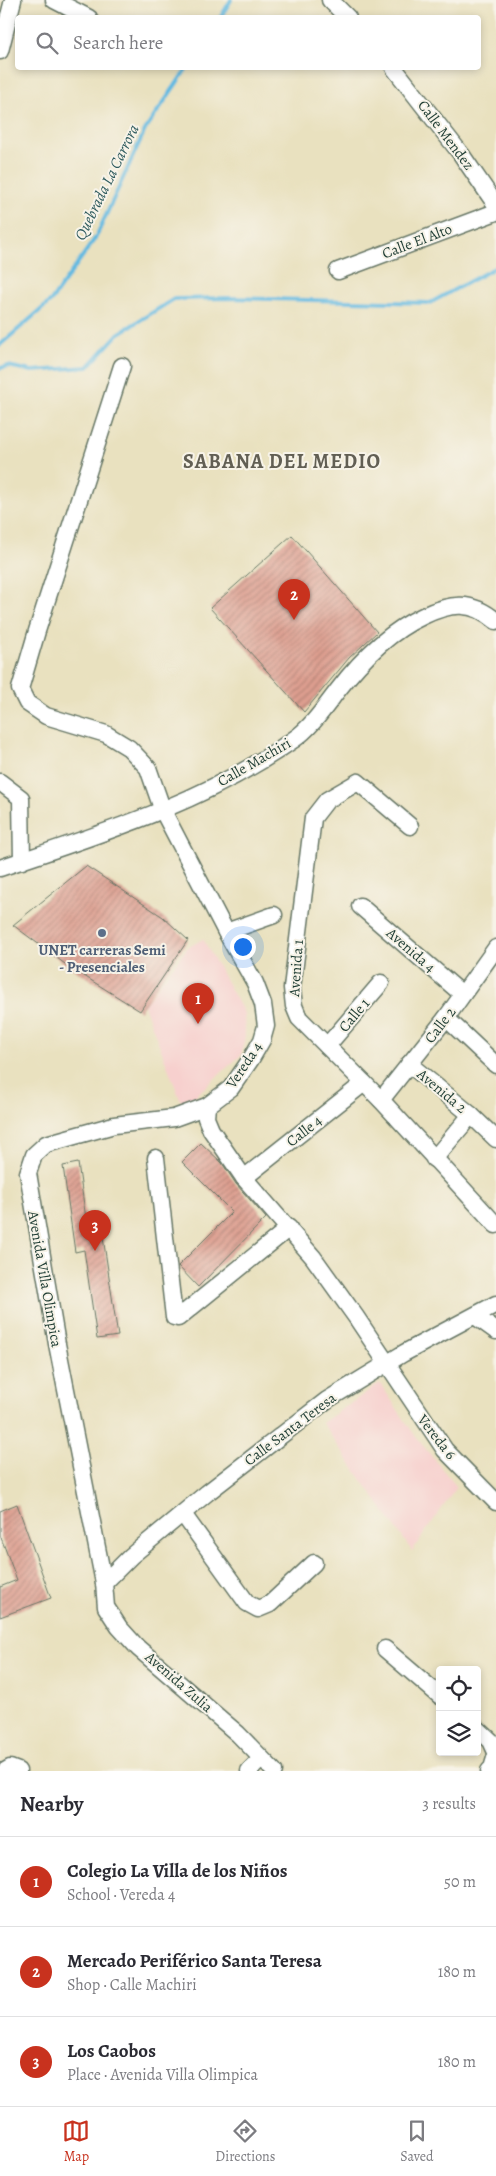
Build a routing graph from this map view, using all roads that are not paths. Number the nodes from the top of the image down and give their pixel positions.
1 (13, 0) edge
2 (54, 0) edge
3 (330, 0) edge
4 (83, 15) edge
5 (345, 15) edge
6 (0, 51) edge
7 (396, 70) edge
8 (496, 204) edge
9 (496, 212) edge
10 (338, 271) dead end
11 (122, 366) dead end
12 (496, 621) edge
13 (0, 782) edge
14 (163, 811) junction
15 (410, 826) dead end
16 (22, 861) junction
17 (0, 868) edge
18 (360, 906) dead end
19 (274, 915) dead end
20 (226, 932) junction
21 (496, 948) edge
22 (380, 983) dead end
23 (462, 994) junction
24 (446, 1018) junction
25 (327, 1046) junction
26 (409, 1064) junction
27 (496, 1064) edge
28 (364, 1083) junction
29 (381, 1100) junction
30 (207, 1106) junction
31 (471, 1114) junction
32 (496, 1139) edge
33 (156, 1158) dead end
34 (434, 1159) junction
35 (244, 1178) junction
36 (496, 1225) edge
37 (289, 1228) junction
38 (496, 1304) edge
39 (475, 1316) junction
40 (496, 1331) edge
41 (387, 1364) junction
42 (496, 1502) edge
43 (183, 1514) junction
44 (314, 1563) dead end
45 (104, 1583) junction
46 (385, 1649) dead end
47 (436, 1693) edge
48 (481, 1732) edge
49 (496, 1754) edge
50 (261, 1759) junction
51 (5, 1771) edge
52 (18, 1771) edge
53 (249, 1771) edge
54 (274, 1771) edge
55 (489, 1771) edge

1 - 6 street
2 - 4 street
3 - 5 street
7 - 8 street, Calle Mendez
9 - 10 street, Calle El Alto
11 - 14 street, Vereda 4
12 - 14 street, Calle Machiri
13 - 16 street
14 - 16 street, Calle Machiri
14 - 20 street, Vereda 4
15 - 25 street, Avenida 1
16 - 17 street, Calle Machiri
18 - 23 street, Avenida 4
19 - 20 street
20 - 30 street, Vereda 4
21 - 23 street, Calle 2
22 - 25 street, Calle 1
23 - 24 street, Calle 2
24 - 26 street, Calle 2
24 - 27 street
25 - 28 street, Avenida 1
26 - 29 street, Calle 2
26 - 31 street, Avenida 2
28 - 29 street, Avenida 1
28 - 35 street, Calle 4
29 - 34 street, Avenida 1
30 - 35 street
30 - 45 street, Avenida Villa Olimpica
31 - 32 street, Avenida 2
31 - 34 street
33 - 37 street
34 - 36 street, Avenida 1
35 - 37 street
37 - 41 street
38 - 39 street, Calle Santa Teresa
39 - 40 street
39 - 41 street, Calle Santa Teresa
41 - 42 street, Vereda 6
41 - 43 street, Calle Santa Teresa
43 - 44 street
43 - 45 street, Calle Santa Teresa
45 - 50 street, Avenida Zulia
46 - 47 street
48 - 49 street
49 - 55 street
50 - 53 street
50 - 54 street, Avenida Zulia
51 - 52 street

